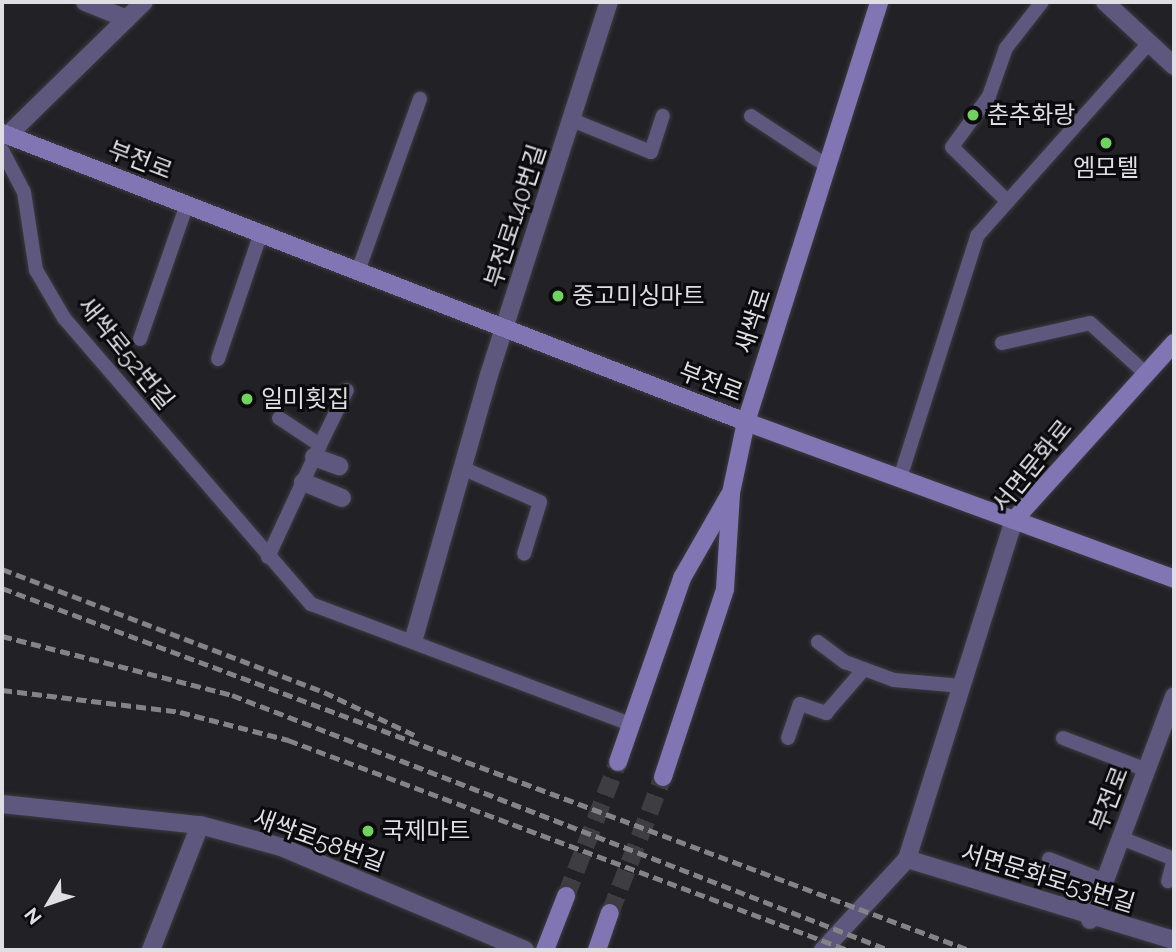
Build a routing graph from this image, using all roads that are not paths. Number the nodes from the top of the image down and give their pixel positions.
1 (85, 2) edge
2 (144, 2) edge
3 (609, 2) edge
4 (880, 2) edge
5 (1042, 2) edge
6 (1105, 2) edge
7 (127, 19) junction
8 (1149, 43) junction
9 (1174, 66) edge
10 (420, 99) dead end
11 (663, 116) dead end
12 (751, 116) dead end
13 (572, 120) junction
14 (3, 140) edge
15 (827, 166) junction
16 (1004, 199) junction
17 (187, 204) junction
18 (261, 233) junction
19 (358, 271) junction
20 (505, 328) junction
21 (140, 339) dead end
22 (1002, 343) dead end
23 (1174, 343) edge
24 (218, 359) dead end
25 (1144, 372) junction
26 (347, 390) dead end
27 (279, 418) dead end
28 (746, 422) junction
29 (317, 451) junction
30 (340, 466) dead end
31 (462, 468) junction
32 (900, 478) junction
33 (303, 482) junction
34 (731, 493) junction
35 (342, 498) dead end
36 (1014, 520) junction
37 (524, 554) dead end
38 (268, 557) junction
39 (1174, 579) edge
40 (414, 638) junction
41 (818, 642) dead end
42 (864, 669) junction
43 (962, 686) junction
44 (1174, 696) edge
45 (630, 723) junction
46 (788, 737) dead end
47 (1063, 738) dead end
48 (618, 762) tunnel mouth
49 (1147, 770) junction
50 (663, 777) tunnel mouth
51 (2, 804) edge
52 (200, 825) junction
53 (1121, 838) junction
54 (907, 859) junction
55 (1049, 859) dead end
56 (1105, 881) junction
57 (1168, 881) dead end
58 (566, 896) tunnel mouth
59 (611, 913) tunnel mouth
60 (1090, 920) junction
61 (1174, 940) edge
62 (151, 950) edge
63 (525, 950) edge
64 (545, 950) edge
65 (597, 950) edge
66 (823, 950) edge

1 - 7 street
2 - 7 street
3 - 13 street, 부전로140번길
4 - 15 main road, 새싹로
5 - 16 lane
6 - 8 street
7 - 14 street
8 - 9 street
8 - 16 lane
10 - 19 lane
11 - 13 lane, 부전로140번길
12 - 15 lane
13 - 20 street, 부전로140번길
14 - 17 main road, 부전로
14 - 38 lane, 새싹로52번길
15 - 28 main road, 새싹로
16 - 32 lane
17 - 18 main road, 부전로
17 - 21 lane
18 - 19 main road, 부전로
18 - 24 lane
19 - 20 main road, 부전로
20 - 28 main road, 부전로
20 - 31 street
22 - 25 lane
23 - 25 main road, 서면문화로
25 - 36 main road, 서면문화로
26 - 29 lane
27 - 29 lane
28 - 32 main road, 부전로
28 - 34 main road, 새싹로
29 - 30 street
29 - 33 lane
31 - 37 lane
31 - 40 street
32 - 36 main road, 부전로
33 - 35 street
33 - 38 lane
34 - 45 main road, 새싹로
34 - 50 main road, 새싹로
36 - 39 main road, 부전로
36 - 43 street, 서면문화로
38 - 40 lane, 새싹로52번길
40 - 45 lane, 새싹로52번길
41 - 42 lane
42 - 43 lane
42 - 46 lane
43 - 54 street, 서면문화로
44 - 49 street, 부전로
45 - 48 main road, 새싹로
47 - 49 lane
49 - 53 street, 부전로
51 - 52 street, 새싹로58번길
52 - 62 street
52 - 63 street, 새싹로58번길
53 - 56 street, 부전로
53 - 57 lane
54 - 60 street, 서면문화로53번길
54 - 66 street, 서면문화로
55 - 56 lane
56 - 60 street, 부전로
58 - 64 main road
59 - 65 main road
60 - 61 street, 서면문화로53번길

